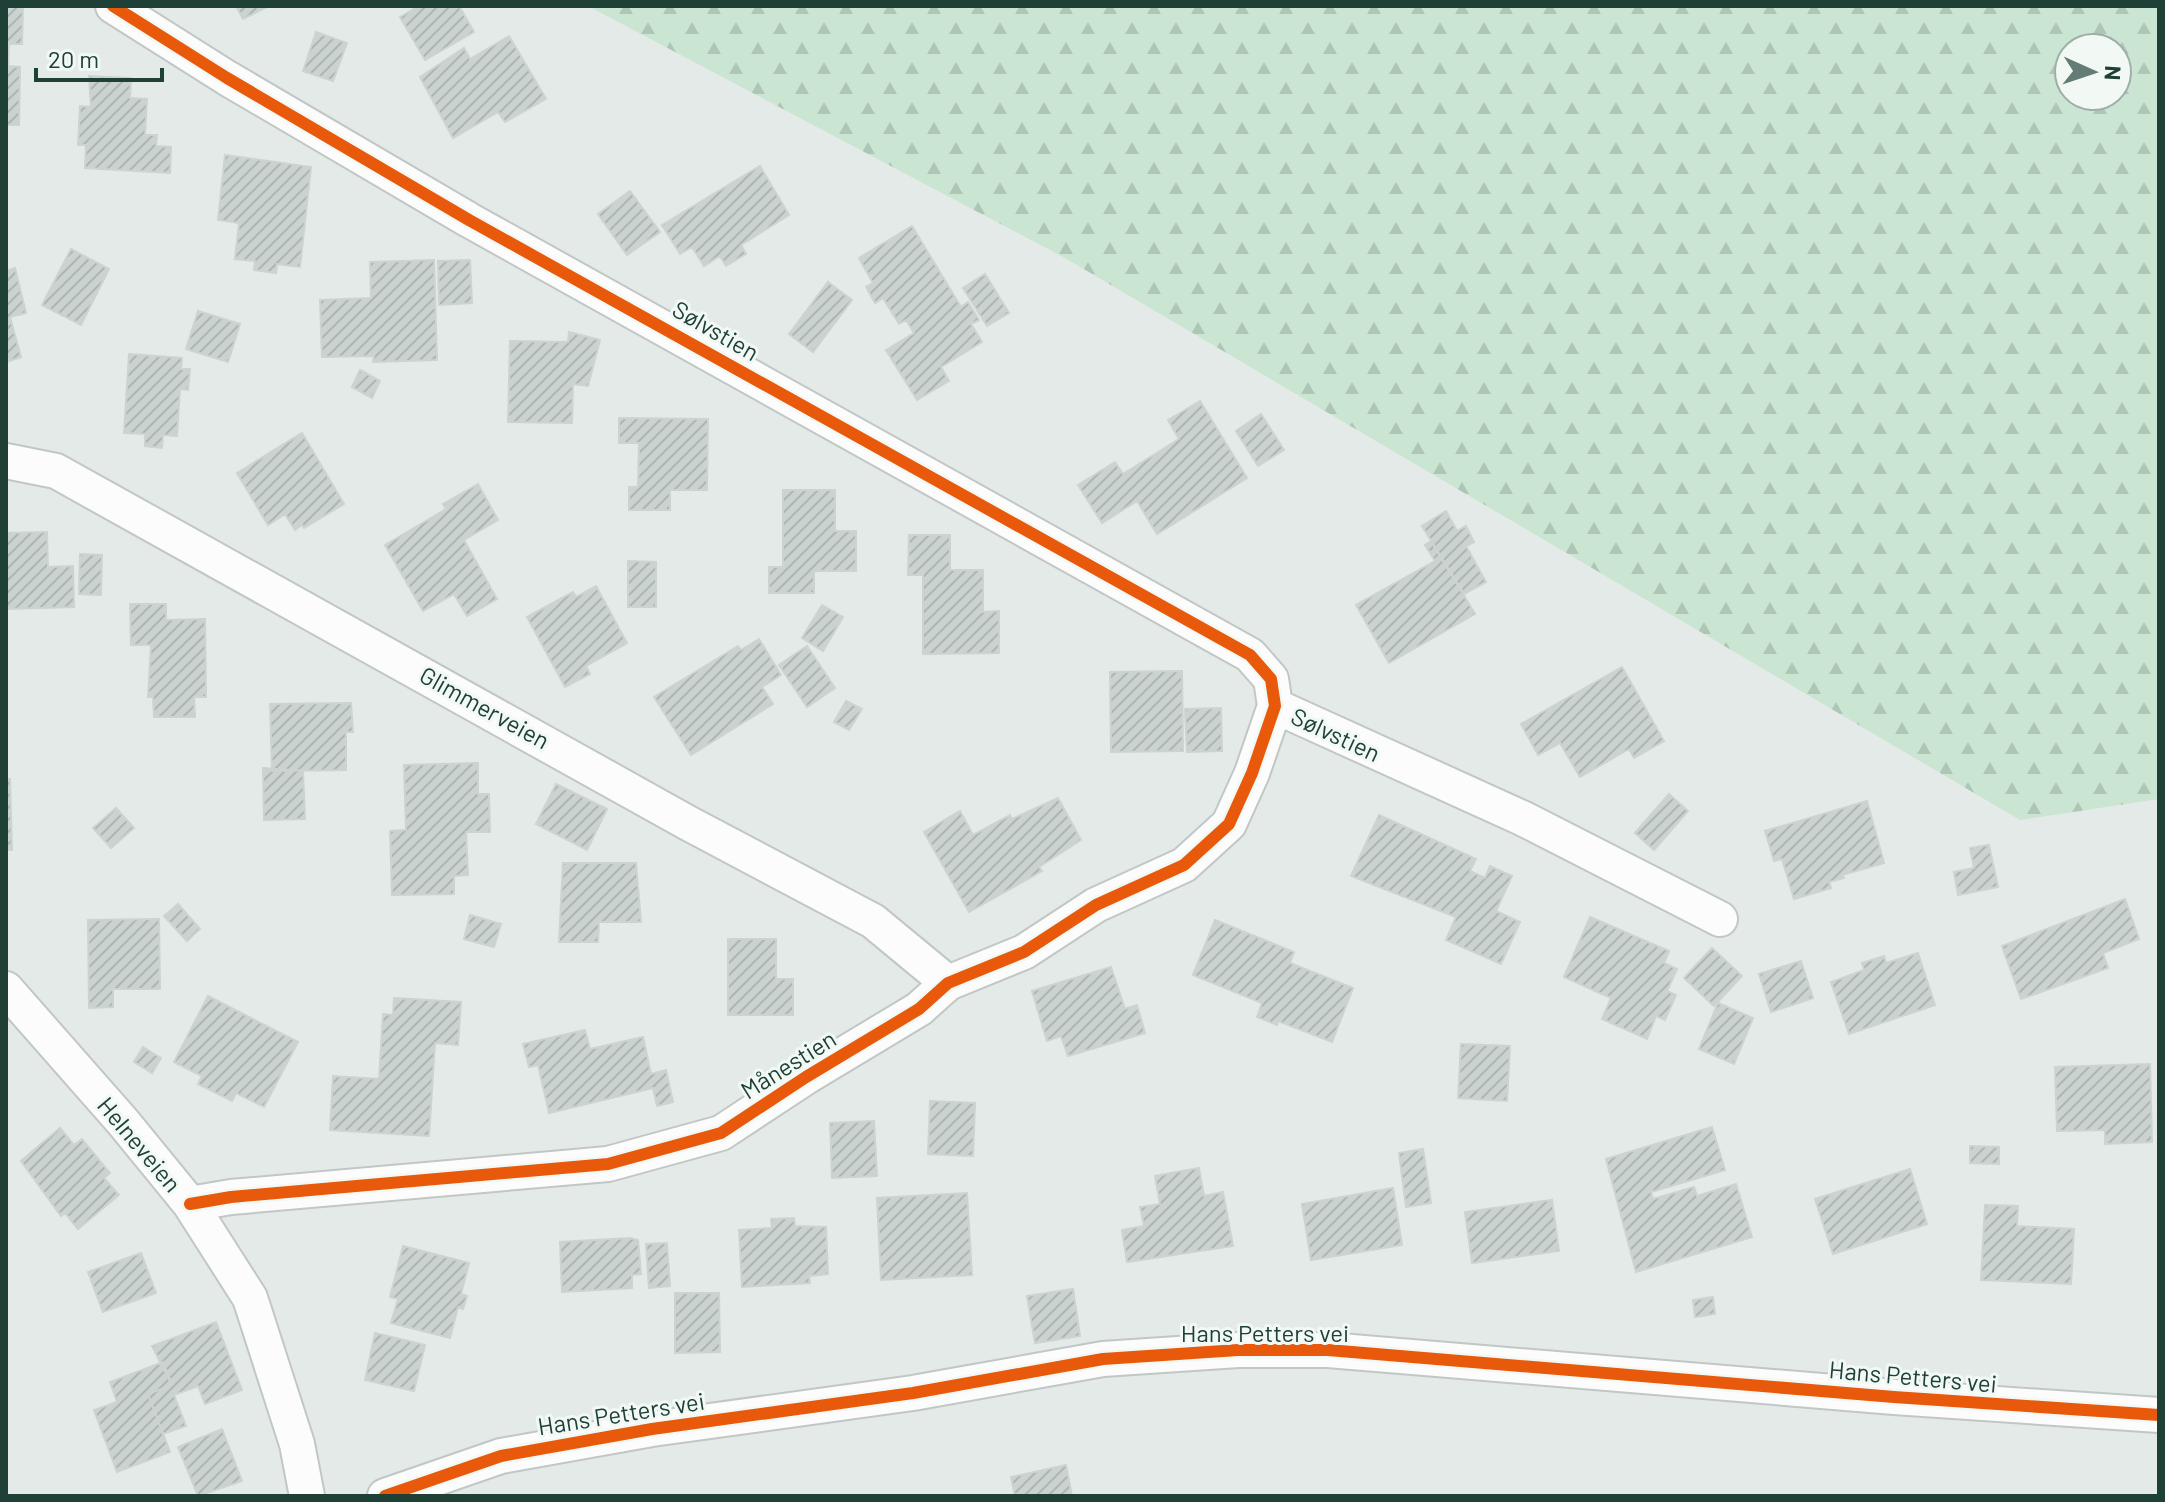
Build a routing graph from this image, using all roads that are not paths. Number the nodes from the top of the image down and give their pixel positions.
1 (113, 6) edge
2 (6, 461) edge
3 (1275, 706) junction
4 (1720, 919) dead end
5 (948, 983) junction
6 (6, 989) edge
7 (190, 1204) junction
8 (2159, 1415) edge
9 (307, 1496) edge
10 (385, 1496) edge

1 - 3 street, Sølvstien
2 - 5 street, Glimmerveien
3 - 4 street, Sølvstien
3 - 5 street, Månestien
5 - 7 street, Månestien
6 - 7 street, Helneveien
7 - 9 street, Helneveien
8 - 10 street, Hans Petters vei

